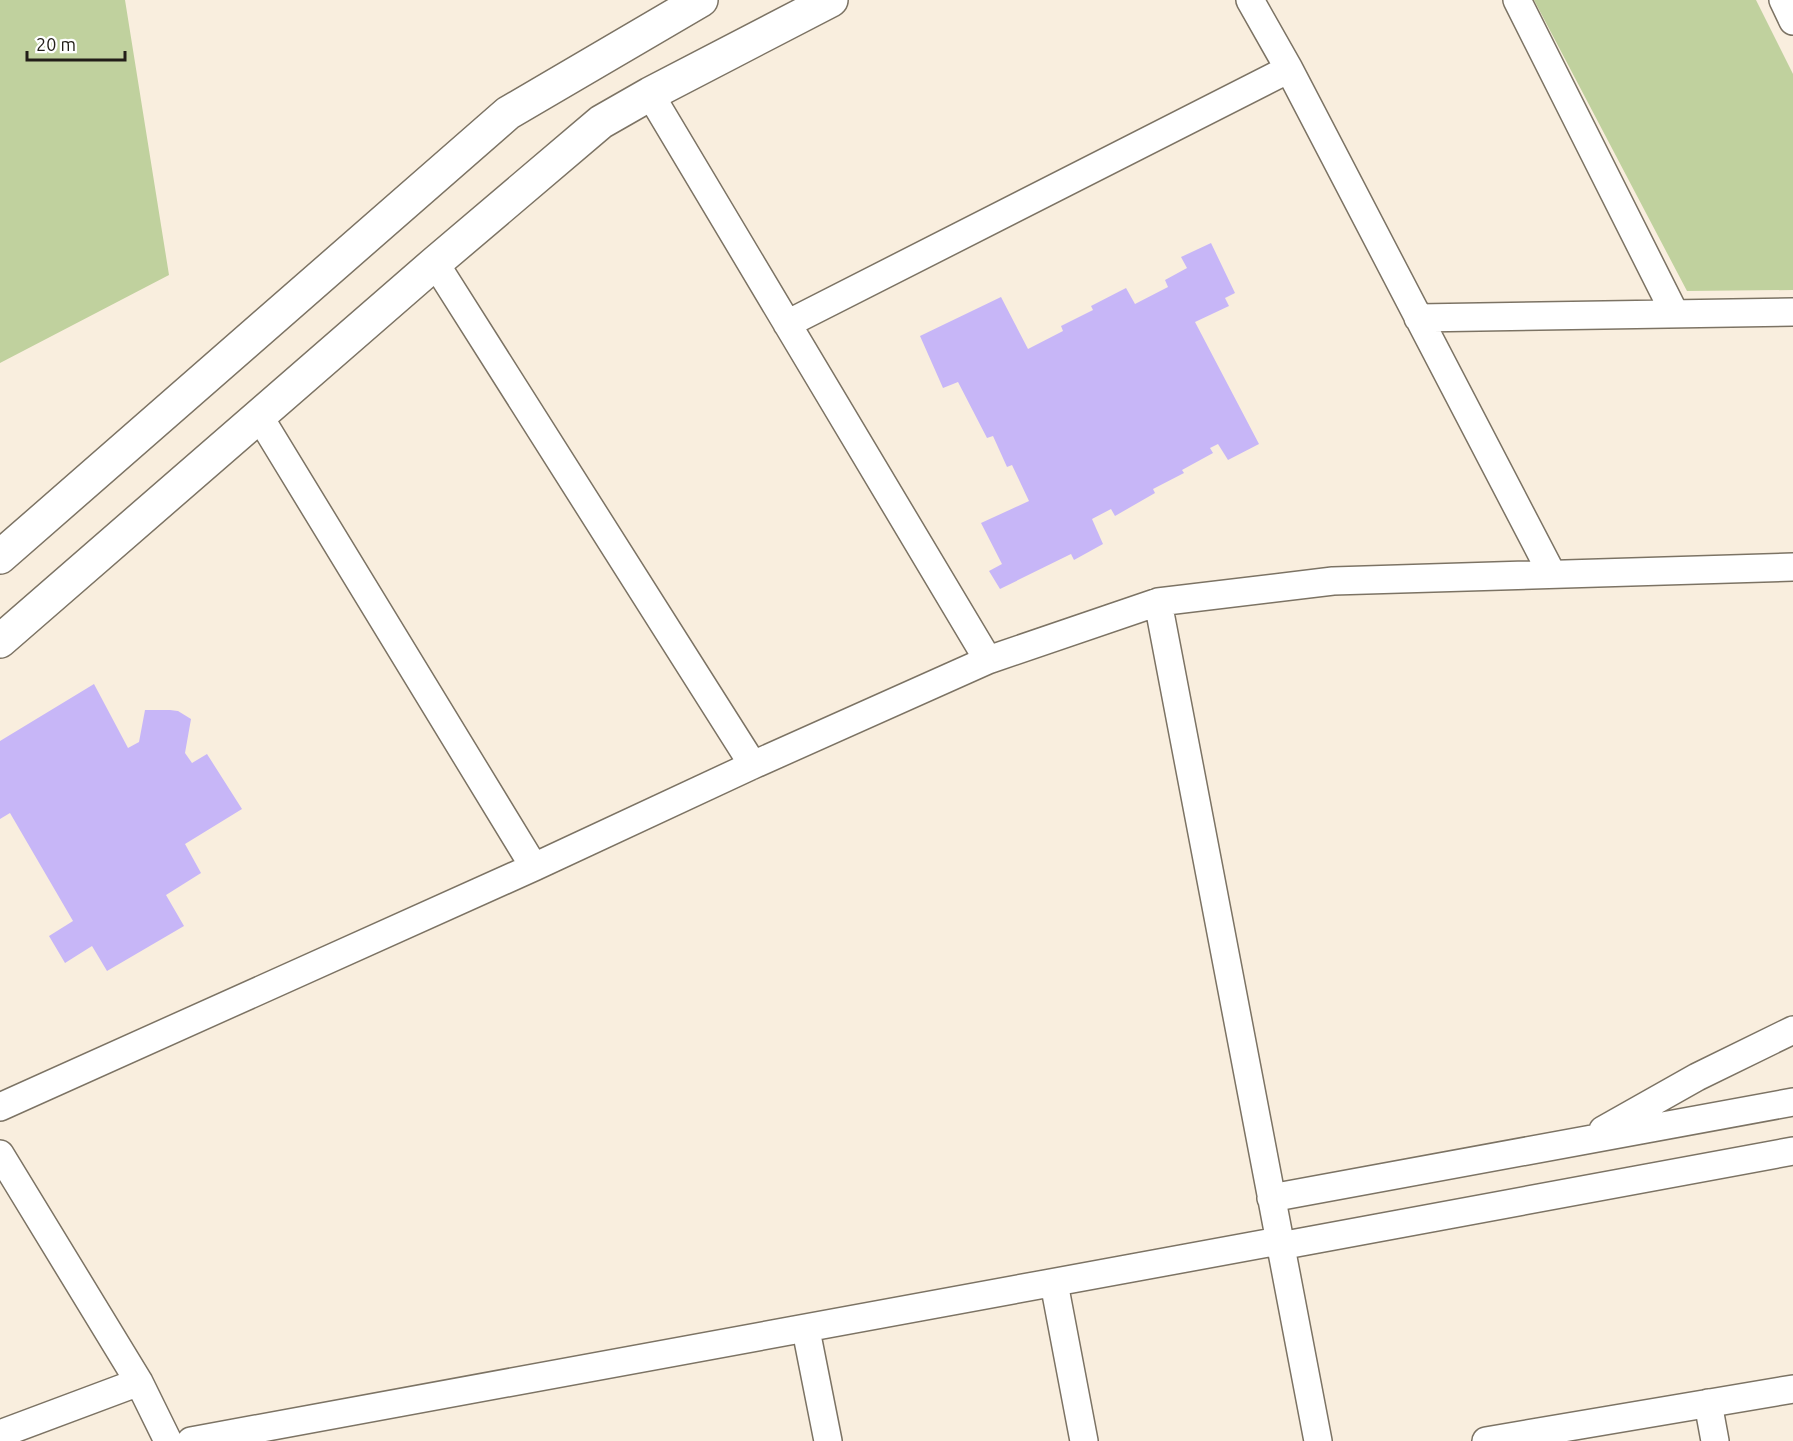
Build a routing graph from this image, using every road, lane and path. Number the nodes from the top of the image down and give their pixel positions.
1 (701, 0) edge
2 (831, 0) edge
3 (1250, 0) edge
4 (1517, 0) edge
5 (1783, 0) edge
6 (1793, 21) edge
7 (1289, 69) junction
8 (650, 94) junction
9 (435, 263) junction
10 (1793, 312) edge
11 (1675, 314) junction
12 (1418, 318) junction
13 (787, 324) junction
14 (259, 416) junction
15 (0, 557) edge
16 (1793, 567) edge
17 (1552, 574) junction
18 (1158, 602) junction
19 (0, 641) edge
20 (988, 660) junction
21 (753, 765) junction
22 (534, 867) junction
23 (1793, 1030) edge
24 (1793, 1102) edge
25 (0, 1107) edge
26 (1584, 1141) junction
27 (1793, 1151) edge
28 (0, 1154) edge
29 (1271, 1198) junction
30 (1280, 1244) junction
31 (1054, 1283) junction
32 (806, 1330) junction
33 (139, 1382) junction
34 (1793, 1389) edge
35 (1708, 1403) junction
36 (0, 1434) edge
37 (168, 1441) edge
38 (191, 1441) edge
39 (828, 1441) edge
40 (1084, 1441) edge
41 (1318, 1441) edge
42 (1486, 1441) edge
43 (1714, 1441) edge

1 - 15 street
2 - 8 street
3 - 7 street
4 - 11 street
5 - 6 street
7 - 12 street
7 - 13 street
8 - 9 street
8 - 13 street
9 - 14 street
9 - 21 street
10 - 11 street
11 - 12 street
12 - 17 street
13 - 20 street
14 - 19 street
14 - 22 street
16 - 17 street
17 - 18 street
18 - 20 street
18 - 29 street
20 - 21 street
21 - 22 street
22 - 25 street
23 - 26 street
24 - 26 street
26 - 29 street
27 - 30 street
28 - 33 street
29 - 30 street
30 - 31 street
30 - 41 street
31 - 32 street
31 - 40 street
32 - 38 street
32 - 39 street
33 - 36 street
33 - 37 street
34 - 35 street
35 - 42 street
35 - 43 street

